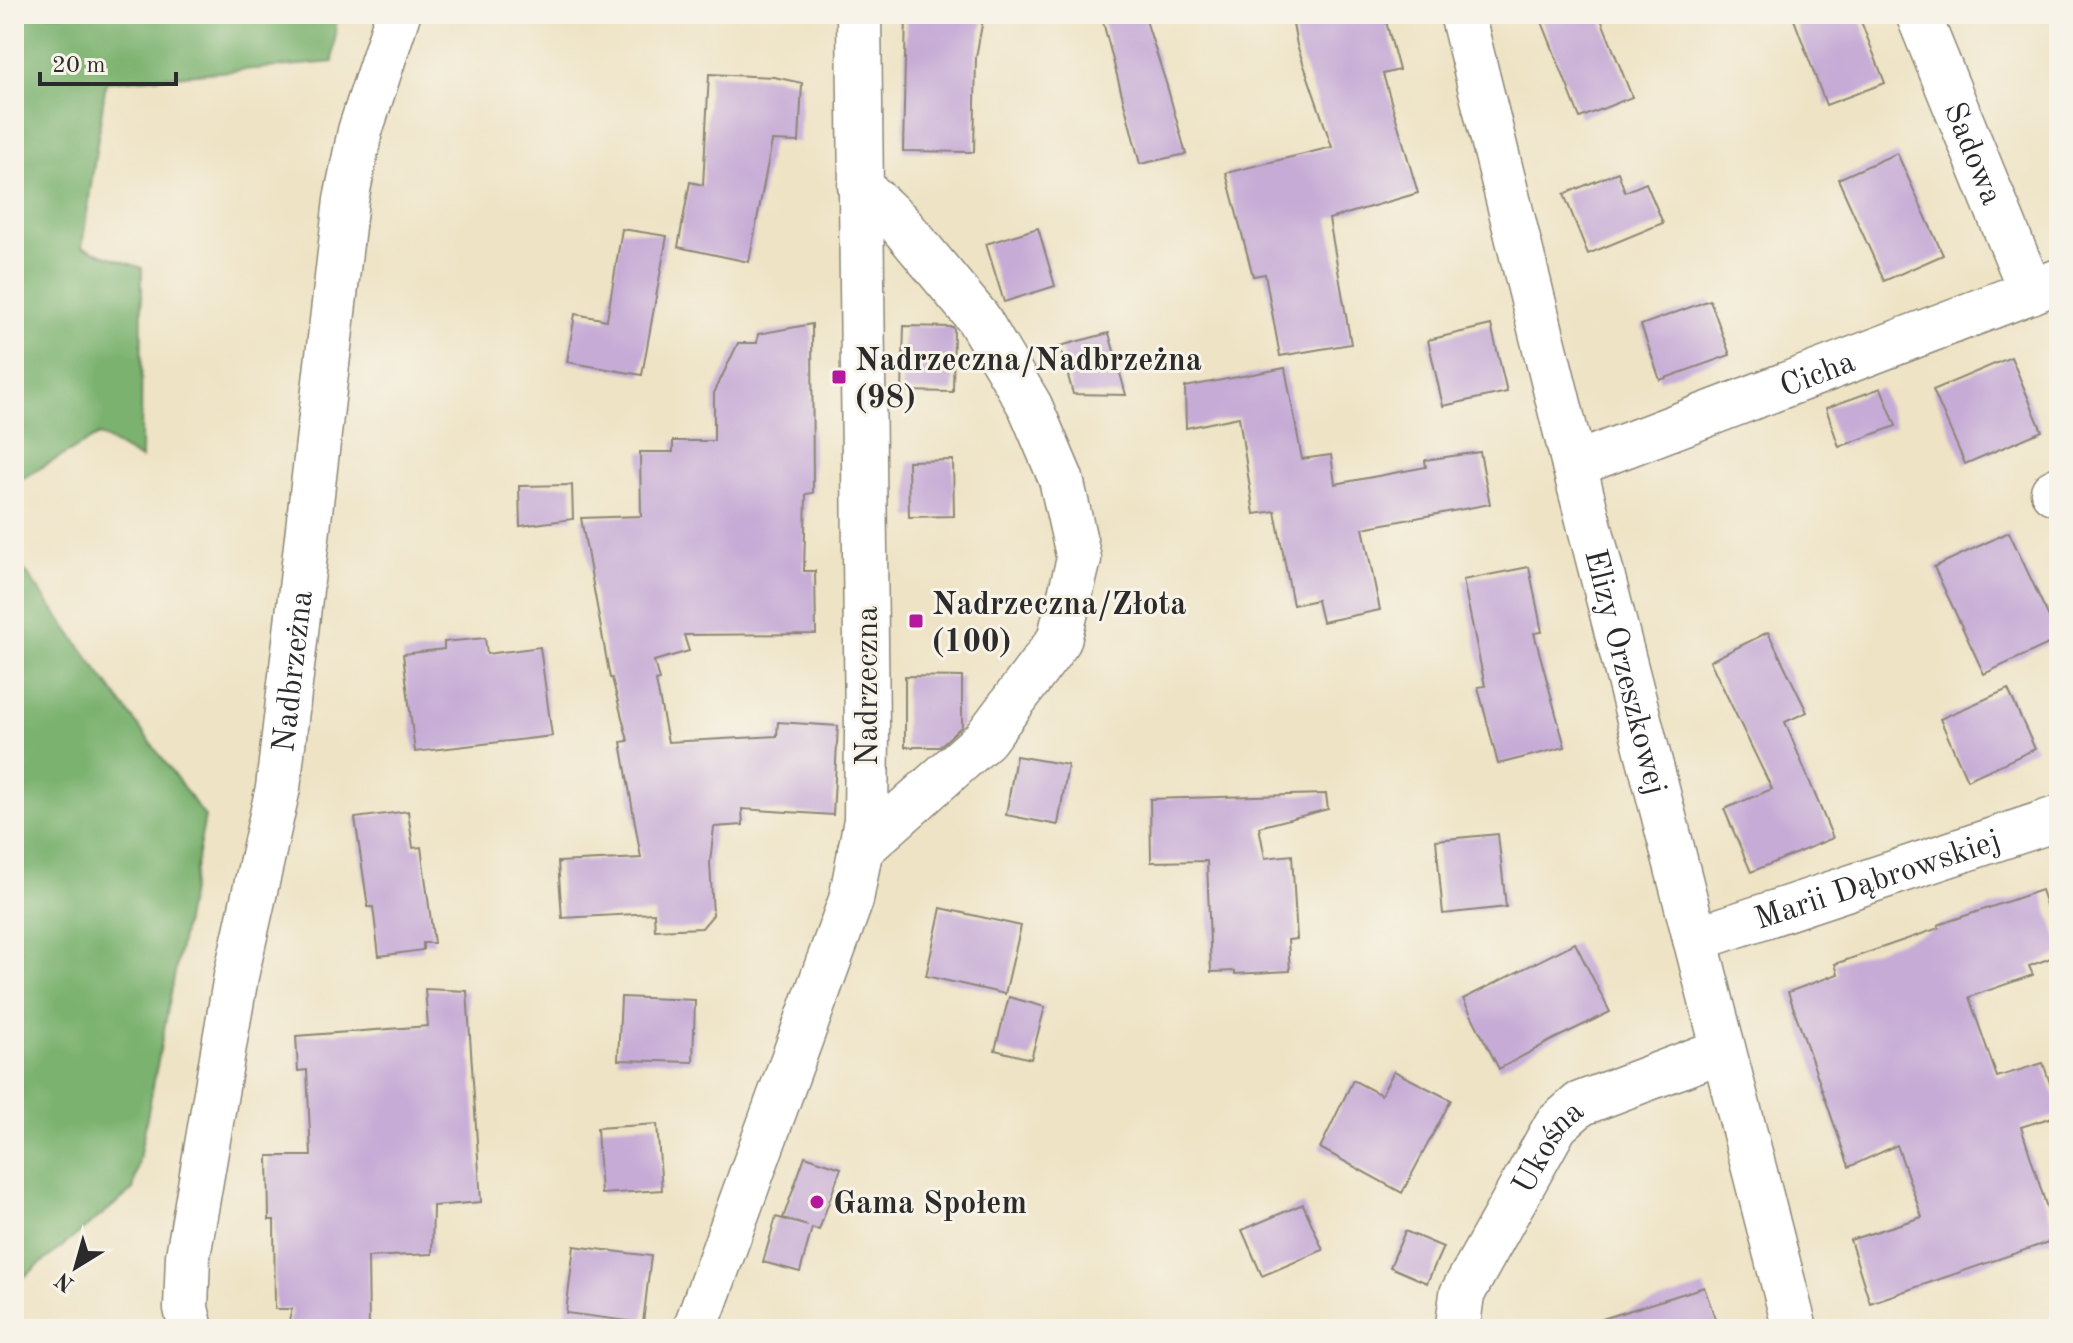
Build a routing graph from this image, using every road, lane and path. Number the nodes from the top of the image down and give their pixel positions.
1 (398, 14) edge
2 (859, 14) edge
3 (1462, 14) edge
4 (1918, 14) edge
5 (860, 186) junction
6 (2045, 286) edge
7 (1574, 465) junction
8 (2059, 818) edge
9 (860, 850) junction
10 (1695, 939) junction
11 (1723, 1050) junction
12 (191, 1329) edge
13 (695, 1329) edge
14 (1459, 1329) edge
15 (1795, 1329) edge

1 - 12 street, Nadbrzeżna
2 - 5 street, Nadrzeczna
3 - 7 street, Elizy Orzeszkowej
4 - 6 street, Sadowa
5 - 9 street, Nadrzeczna
5 - 9 street
6 - 7 street, Cicha
7 - 10 street, Elizy Orzeszkowej
8 - 10 street, Marii Dąbrowskiej
9 - 13 street, Nadrzeczna
10 - 11 street, Elizy Orzeszkowej
11 - 14 street, Ukośna
11 - 15 street, Elizy Orzeszkowej

